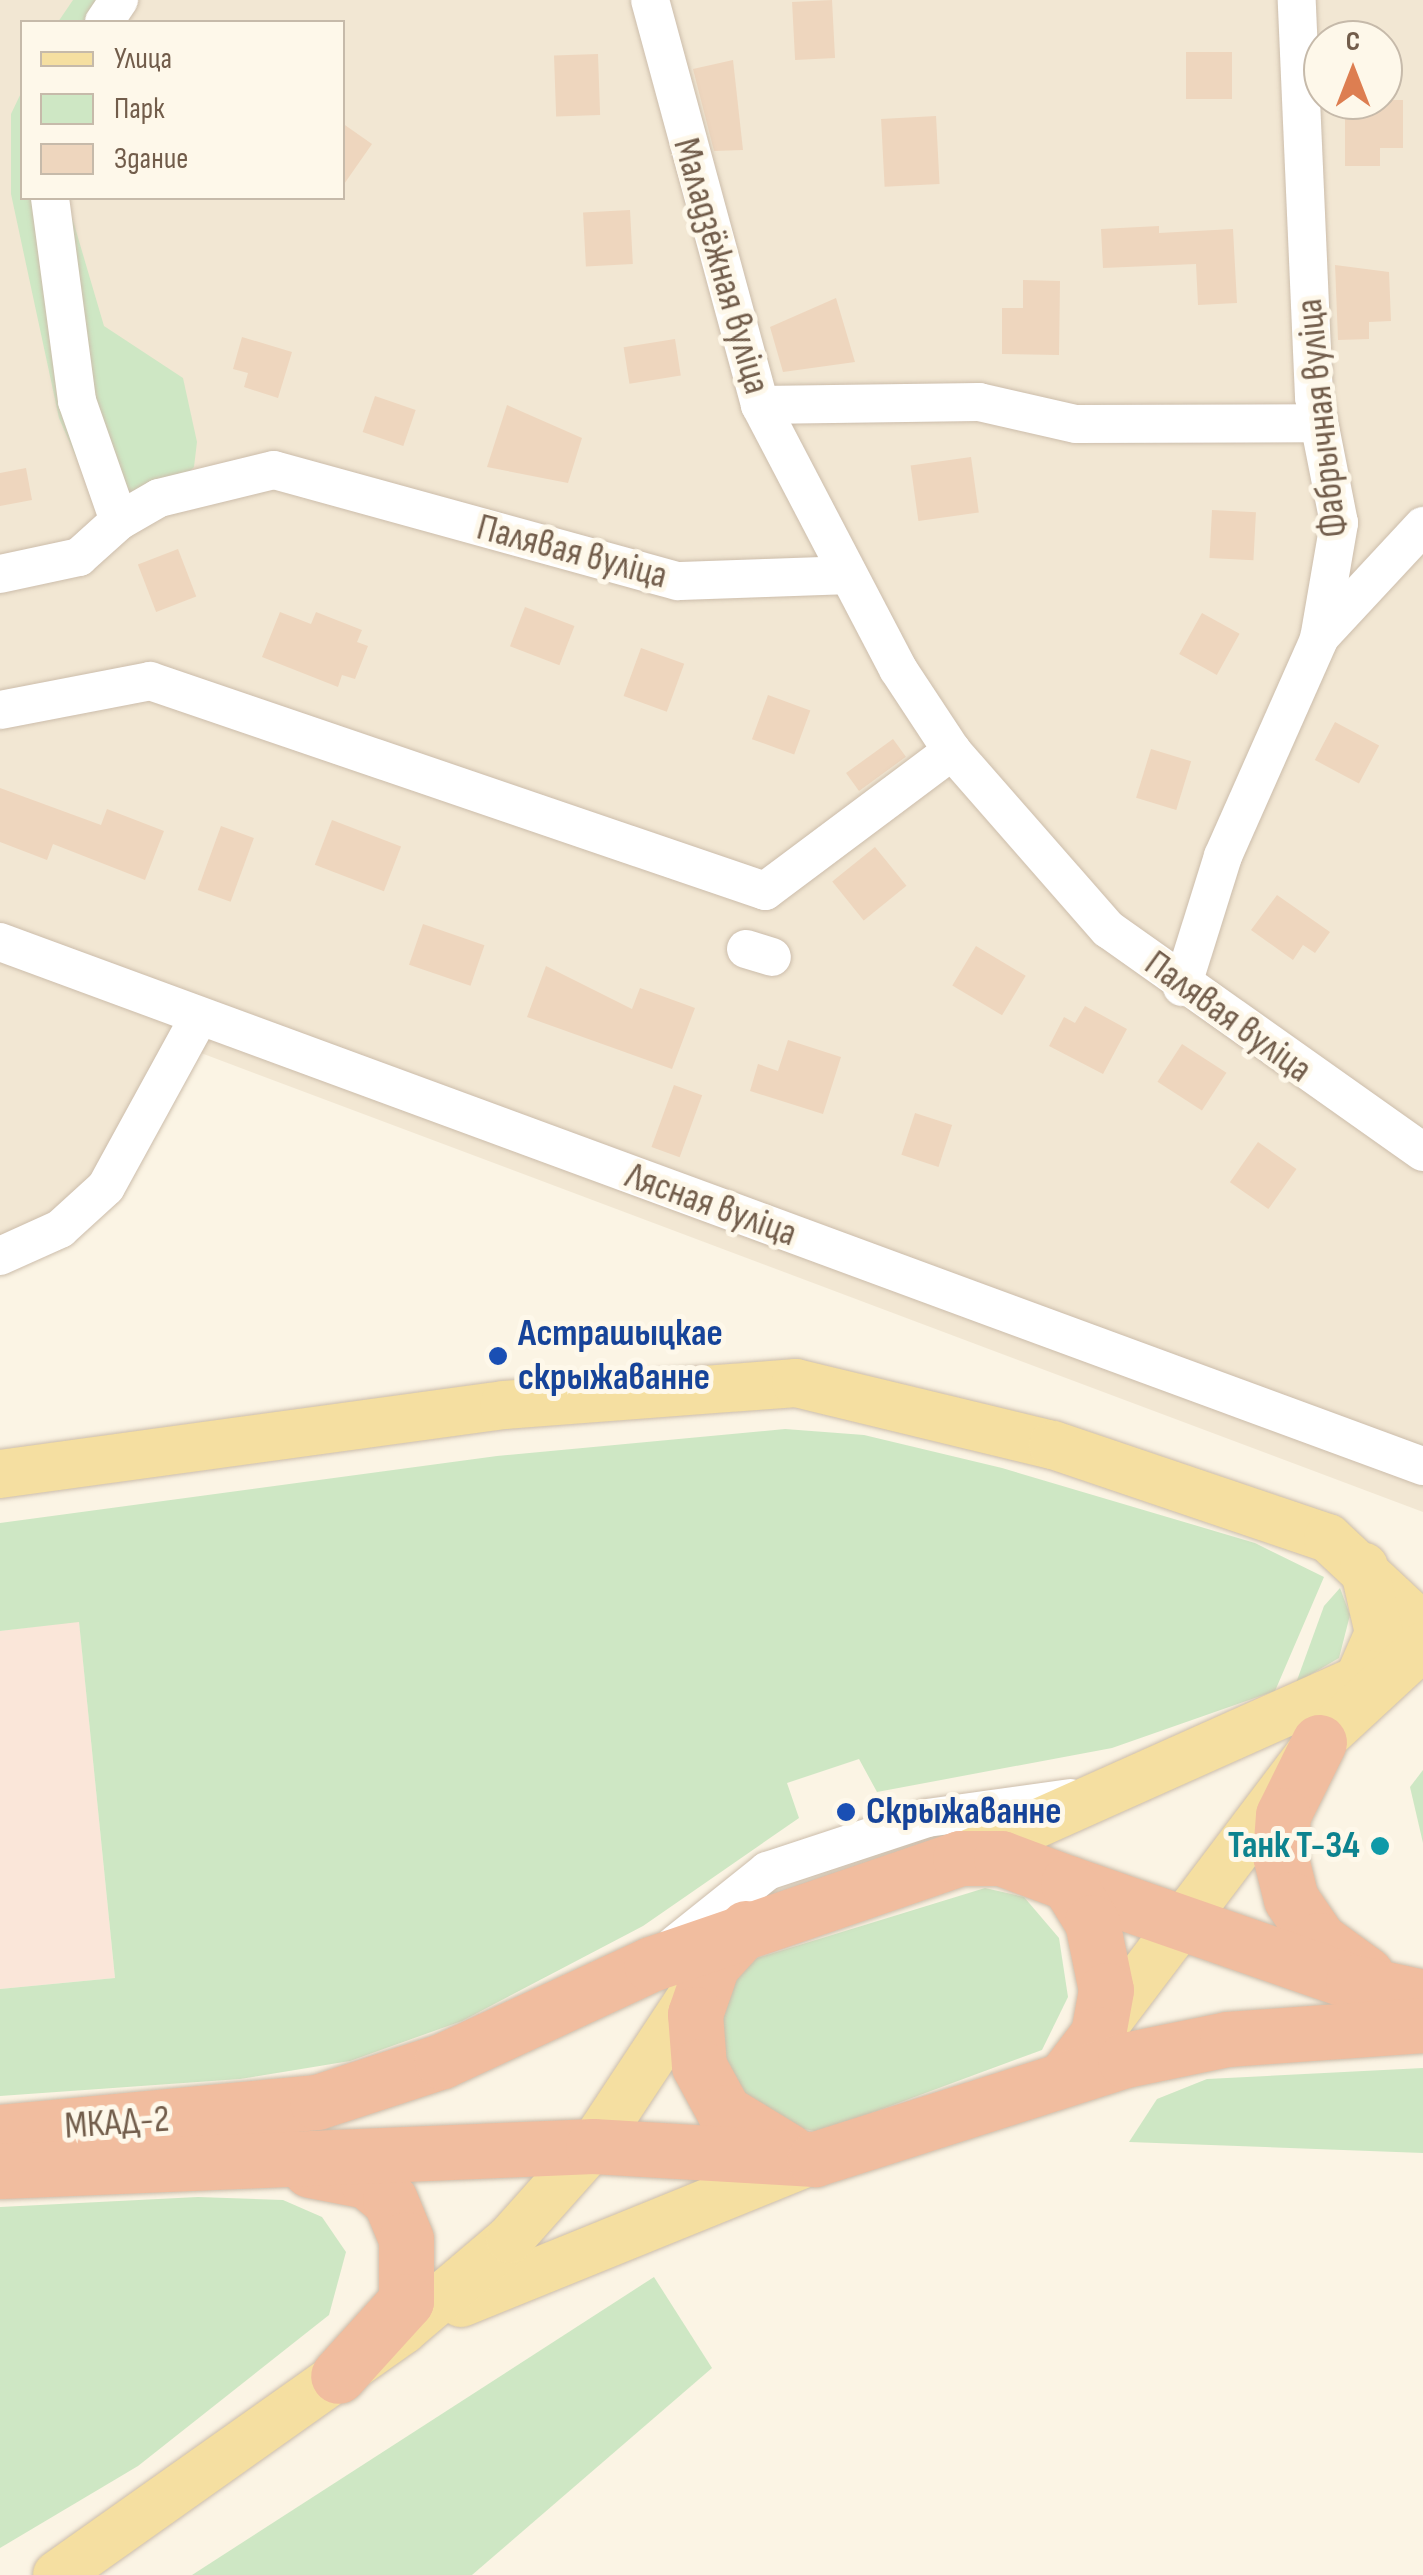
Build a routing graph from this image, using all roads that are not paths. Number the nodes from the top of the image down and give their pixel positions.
1 (650, 0) edge
2 (1297, 0) edge
3 (50, 200) edge
4 (760, 404) junction
5 (1318, 423) junction
6 (119, 521) junction
7 (1423, 526) edge
8 (0, 574) edge
9 (846, 575) junction
10 (1318, 639) junction
11 (0, 710) edge
12 (952, 752) junction
13 (0, 942) edge
14 (1182, 987) junction
15 (199, 1018) junction
16 (1423, 1152) edge
17 (0, 1256) edge
18 (1423, 1466) edge
19 (0, 1474) edge
20 (1364, 1567) junction
21 (1417, 1644) edge
22 (1358, 1681) junction
23 (1318, 1742) junction
24 (1118, 1791) junction
25 (960, 1858) junction
26 (1068, 1883) junction
27 (1176, 1924) junction
28 (729, 1947) junction
29 (651, 1964) junction
30 (1413, 2005) edge
31 (1082, 2055) junction
32 (0, 2132) edge
33 (220, 2137) junction
34 (593, 2146) junction
35 (815, 2159) junction
36 (0, 2171) edge
37 (403, 2330) junction
38 (338, 2376) junction
39 (57, 2575) edge

1 - 4 street, Маладзёжная вуліца
2 - 5 street, Фабрычная вуліца
3 - 6 street
4 - 5 street
4 - 9 street, Маладзёжная вуліца
5 - 10 street, Фабрычная вуліца
6 - 8 street
6 - 9 street, Палявая вуліца
7 - 10 street
9 - 12 street, Палявая вуліца
10 - 14 street, Фабрычная вуліца
11 - 12 street
12 - 14 street, Палявая вуліца
13 - 15 street, Лясная вуліца
14 - 16 street, Палявая вуліца
15 - 17 street
15 - 18 street, Лясная вуліца
19 - 20 main road
20 - 21 main road
20 - 22 main road
21 - 22 main road
21 - 23 main road
22 - 24 main road
23 - 27 main road
23 - 30 highway
24 - 25 main road
24 - 29 street
25 - 26 highway
25 - 28 highway
26 - 27 highway
26 - 31 highway
27 - 30 highway
27 - 31 main road
28 - 29 highway
28 - 34 main road
28 - 35 highway
29 - 33 highway
30 - 31 highway
31 - 35 highway
32 - 33 highway, МКАД-2
33 - 34 highway
33 - 36 highway
33 - 38 highway
34 - 35 highway
34 - 37 main road
35 - 37 main road
37 - 38 main road
38 - 39 main road

